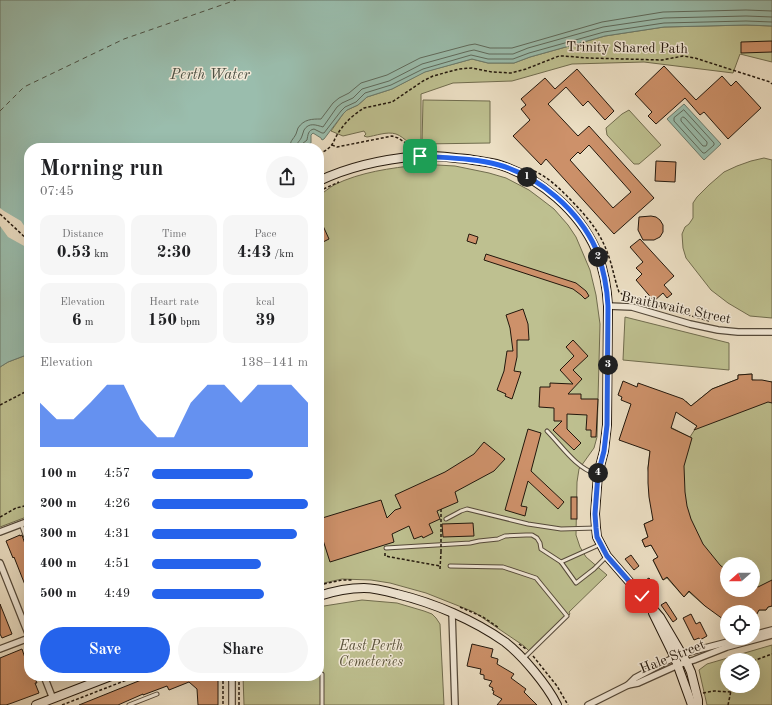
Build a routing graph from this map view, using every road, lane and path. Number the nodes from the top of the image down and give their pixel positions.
1 (772, 84) edge
2 (332, 145) junction
3 (418, 150) dead end
4 (324, 151) edge
5 (532, 170) dead end
6 (324, 179) edge
7 (342, 180) dead end
8 (324, 189) edge
9 (0, 214) edge
10 (24, 236) edge
11 (608, 306) junction
12 (712, 322) dead end
13 (772, 333) edge
14 (24, 393) edge
15 (0, 405) edge
16 (547, 431) dead end
17 (598, 474) junction
18 (24, 506) edge
19 (441, 509) dead end
20 (0, 517) edge
21 (446, 519) dead end
22 (24, 523) edge
23 (21, 524) junction
24 (596, 528) junction
25 (0, 532) edge
26 (24, 532) edge
27 (600, 544) junction
28 (386, 548) dead end
29 (385, 556) dead end
30 (610, 559) junction
31 (561, 562) junction
32 (0, 563) edge
33 (450, 566) dead end
34 (324, 594) edge
35 (452, 614) junction
36 (24, 624) edge
37 (772, 630) edge
38 (760, 633) edge
39 (772, 635) edge
40 (24, 639) edge
41 (721, 645) edge
42 (0, 649) edge
43 (772, 654) edge
44 (760, 658) edge
45 (522, 659) junction
46 (678, 659) junction
47 (687, 662) junction
48 (46, 681) edge
49 (98, 681) edge
50 (124, 681) edge
51 (223, 681) edge
52 (232, 681) edge
53 (239, 681) edge
54 (322, 681) edge
55 (720, 691) edge
56 (731, 693) edge
57 (157, 694) dead end
58 (702, 694) dead end
59 (53, 699) junction
60 (36, 705) edge
61 (62, 705) edge
62 (128, 705) edge
63 (223, 705) edge
64 (232, 705) edge
65 (239, 705) edge
66 (322, 705) edge
67 (455, 705) edge
68 (557, 705) edge
69 (588, 705) edge
70 (692, 705) edge
71 (698, 705) edge
72 (728, 705) edge

1 - 2 path, Trinity Shared Path
2 - 3 path
2 - 4 path, Trinity Shared Path
5 - 12 path
6 - 11 street
7 - 8 path
9 - 10 path
11 - 13 street, Braithwaite Street
11 - 17 street
14 - 15 path
16 - 17 lane
17 - 24 street
18 - 20 path
19 - 29 path, bridge
21 - 24 lane
22 - 23 street
23 - 25 street
23 - 26 lane
24 - 27 street
27 - 30 street
27 - 31 lane
28 - 31 lane
30 - 31 lane
30 - 46 street
32 - 36 street
33 - 45 lane
34 - 35 street
35 - 45 street
35 - 67 street
37 - 38 street
39 - 47 street, Hale Street
40 - 42 street
41 - 46 street, Hale Street
43 - 44 path
45 - 68 street
46 - 47 street
46 - 69 street, Hale Street
46 - 70 street
47 - 71 street
48 - 59 street
49 - 59 street
50 - 61 path
51 - 63 path
52 - 64 street
53 - 65 path
54 - 66 lane
55 - 58 path
56 - 72 path
57 - 62 lane
59 - 60 street

